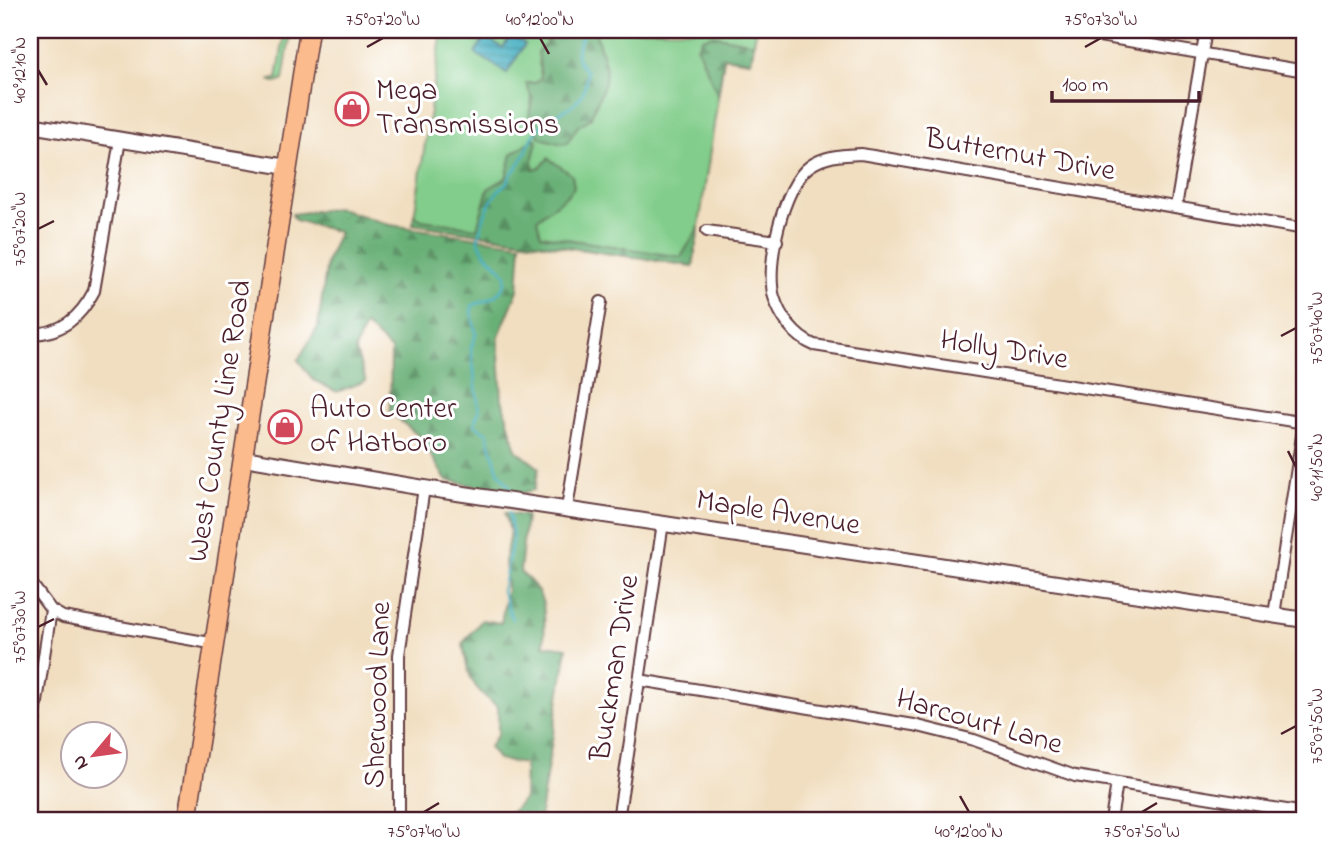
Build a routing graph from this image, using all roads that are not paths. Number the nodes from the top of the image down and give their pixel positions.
1 (309, 30) edge
2 (1064, 30) edge
3 (1206, 30) edge
4 (1202, 55) junction
5 (1305, 71) edge
6 (30, 125) edge
7 (120, 140) junction
8 (287, 167) junction
9 (1176, 207) junction
10 (1305, 229) edge
11 (707, 231) dead end
12 (777, 241) junction
13 (601, 302) dead end
14 (30, 334) edge
15 (1305, 423) edge
16 (244, 458) junction
17 (424, 488) junction
18 (567, 508) junction
19 (663, 523) junction
20 (30, 582) edge
21 (51, 610) junction
22 (1274, 615) junction
23 (1305, 620) edge
24 (216, 644) junction
25 (639, 680) junction
26 (30, 748) edge
27 (1117, 783) junction
28 (1305, 813) edge
29 (187, 820) edge
30 (399, 820) edge
31 (618, 820) edge
32 (1111, 820) edge

1 - 8 main road, West County Line Road
2 - 4 street
3 - 4 street
4 - 5 street
4 - 9 street
6 - 7 street
7 - 8 street
7 - 14 street
8 - 16 main road, West County Line Road
9 - 10 street, Butternut Drive
9 - 12 street, Butternut Drive
11 - 12 street
12 - 15 street, Holly Drive
13 - 18 street
15 - 22 street
16 - 17 street, Maple Avenue
16 - 24 main road, West County Line Road
17 - 18 street, Maple Avenue
17 - 30 street, Sherwood Lane
18 - 19 street, Maple Avenue
19 - 22 street, Maple Avenue
19 - 25 street, Buckman Drive
20 - 21 street
21 - 24 street
21 - 26 street
22 - 23 street, Maple Avenue
24 - 29 main road, West County Line Road
25 - 27 street, Harcourt Lane
25 - 31 street, Buckman Drive
27 - 28 street, Harcourt Lane
27 - 32 street

